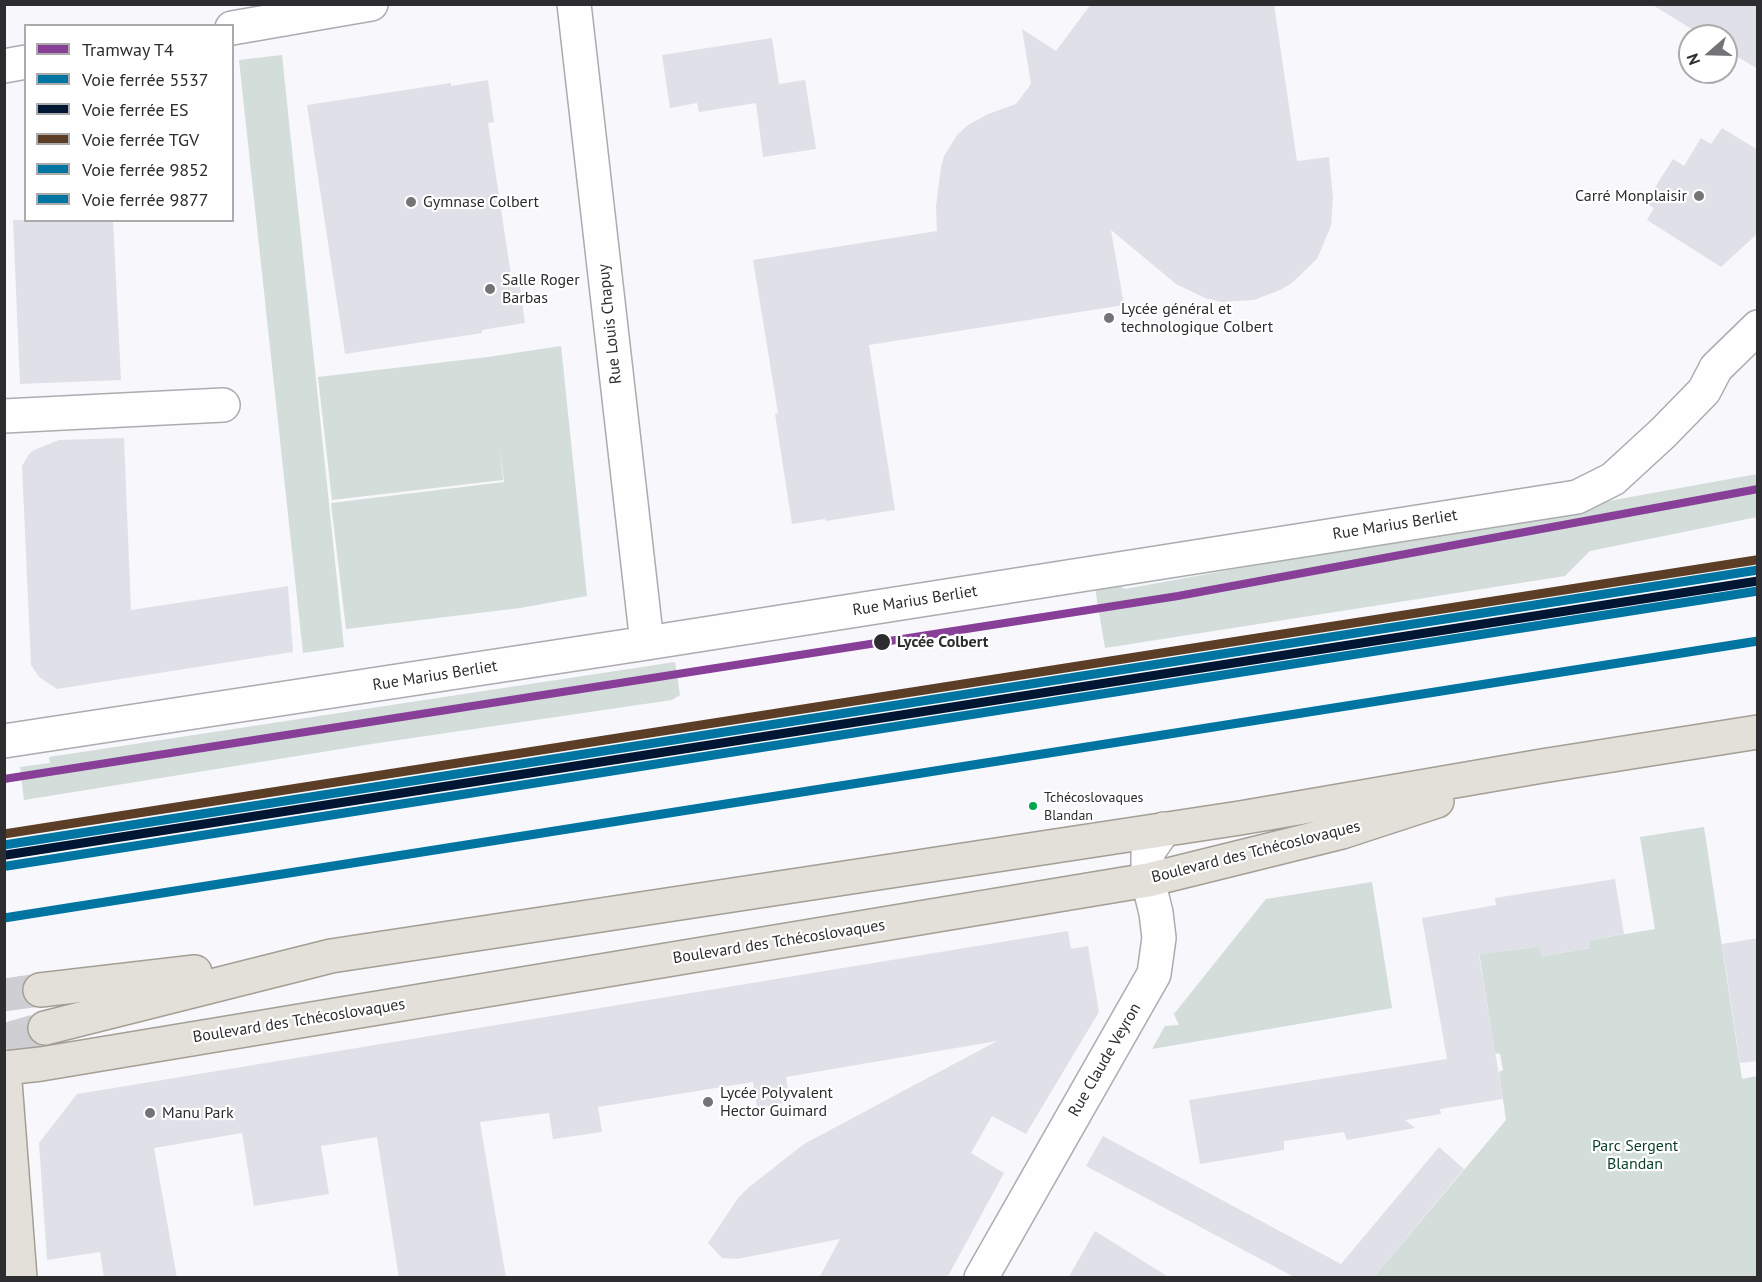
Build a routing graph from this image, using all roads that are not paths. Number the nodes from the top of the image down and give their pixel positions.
1 (371, 4) edge
2 (574, 4) edge
3 (234, 28) edge
4 (24, 62) edge
5 (4, 66) edge
6 (1758, 327) edge
7 (167, 389) dead end
8 (4, 402) edge
9 (223, 405) dead end
10 (4, 416) edge
11 (647, 643) junction
12 (1758, 732) edge
13 (4, 741) edge
14 (1542, 766) junction
15 (1164, 829) junction
16 (1148, 880) junction
17 (331, 956) junction
18 (40, 990) tunnel mouth
19 (45, 1028) tunnel mouth
20 (4, 1068) edge
21 (20, 1278) edge
22 (981, 1278) edge

1 - 3 street
2 - 11 street, Rue Louis Chapuy
4 - 5 street
6 - 11 street, Rue Marius Berliet
7 - 8 street
9 - 10 street
11 - 13 street, Rue Marius Berliet
12 - 14 main road, Boulevard des Tchécoslovaques
14 - 15 main road, Boulevard des Tchécoslovaques
14 - 16 main road, Boulevard des Tchécoslovaques
15 - 16 street, Rue Claude Veyron
15 - 17 main road, Boulevard des Tchécoslovaques
16 - 20 main road, Boulevard des Tchécoslovaques
16 - 22 street, Rue Claude Veyron
17 - 18 main road
17 - 19 main road, Boulevard des Tchécoslovaques
20 - 21 main road

